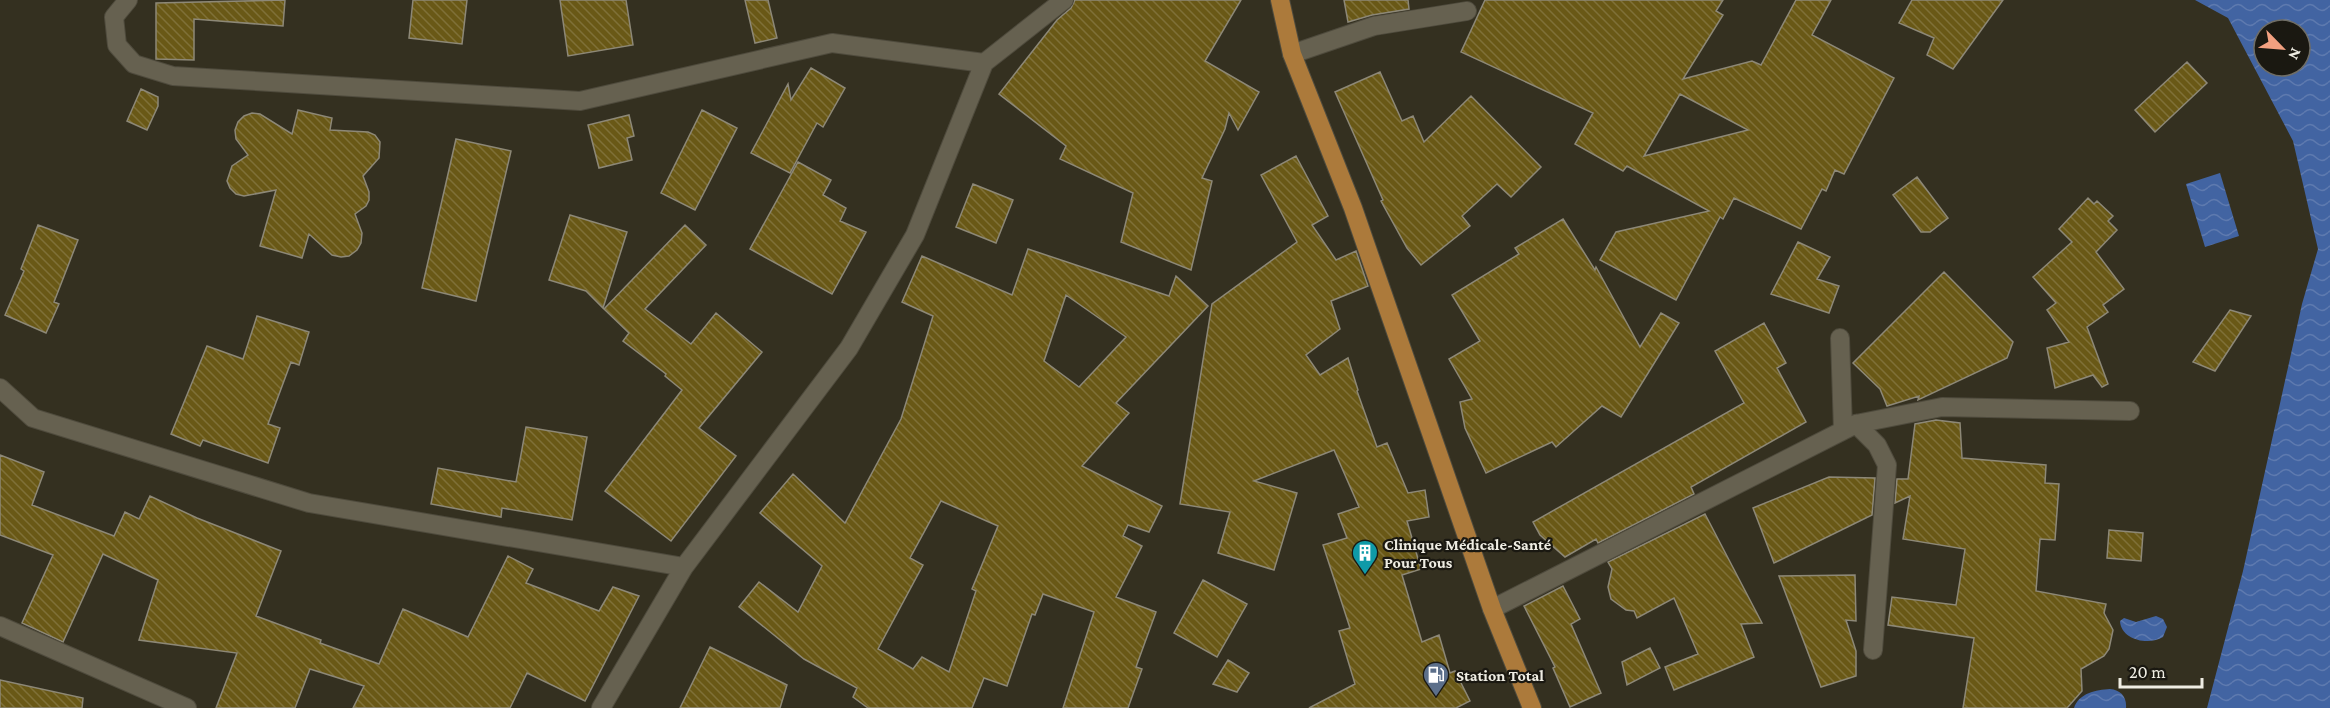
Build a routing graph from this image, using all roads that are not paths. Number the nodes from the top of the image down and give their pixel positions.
1 (128, 0) edge
2 (1064, 0) edge
3 (1280, 0) edge
4 (1467, 11) dead end
5 (1292, 54) junction
6 (984, 63) junction
7 (1840, 338) dead end
8 (0, 388) edge
9 (2130, 411) dead end
10 (1850, 427) junction
11 (684, 567) junction
12 (1492, 609) junction
13 (0, 626) edge
14 (1873, 650) dead end
15 (187, 708) edge
16 (601, 708) edge
17 (1532, 708) edge

1 - 6 street
2 - 6 street
3 - 5 main road
4 - 5 street
5 - 12 main road
6 - 11 street
7 - 10 street
8 - 11 street
9 - 10 street
10 - 12 street
10 - 14 street
11 - 16 street
12 - 17 main road
13 - 15 street

